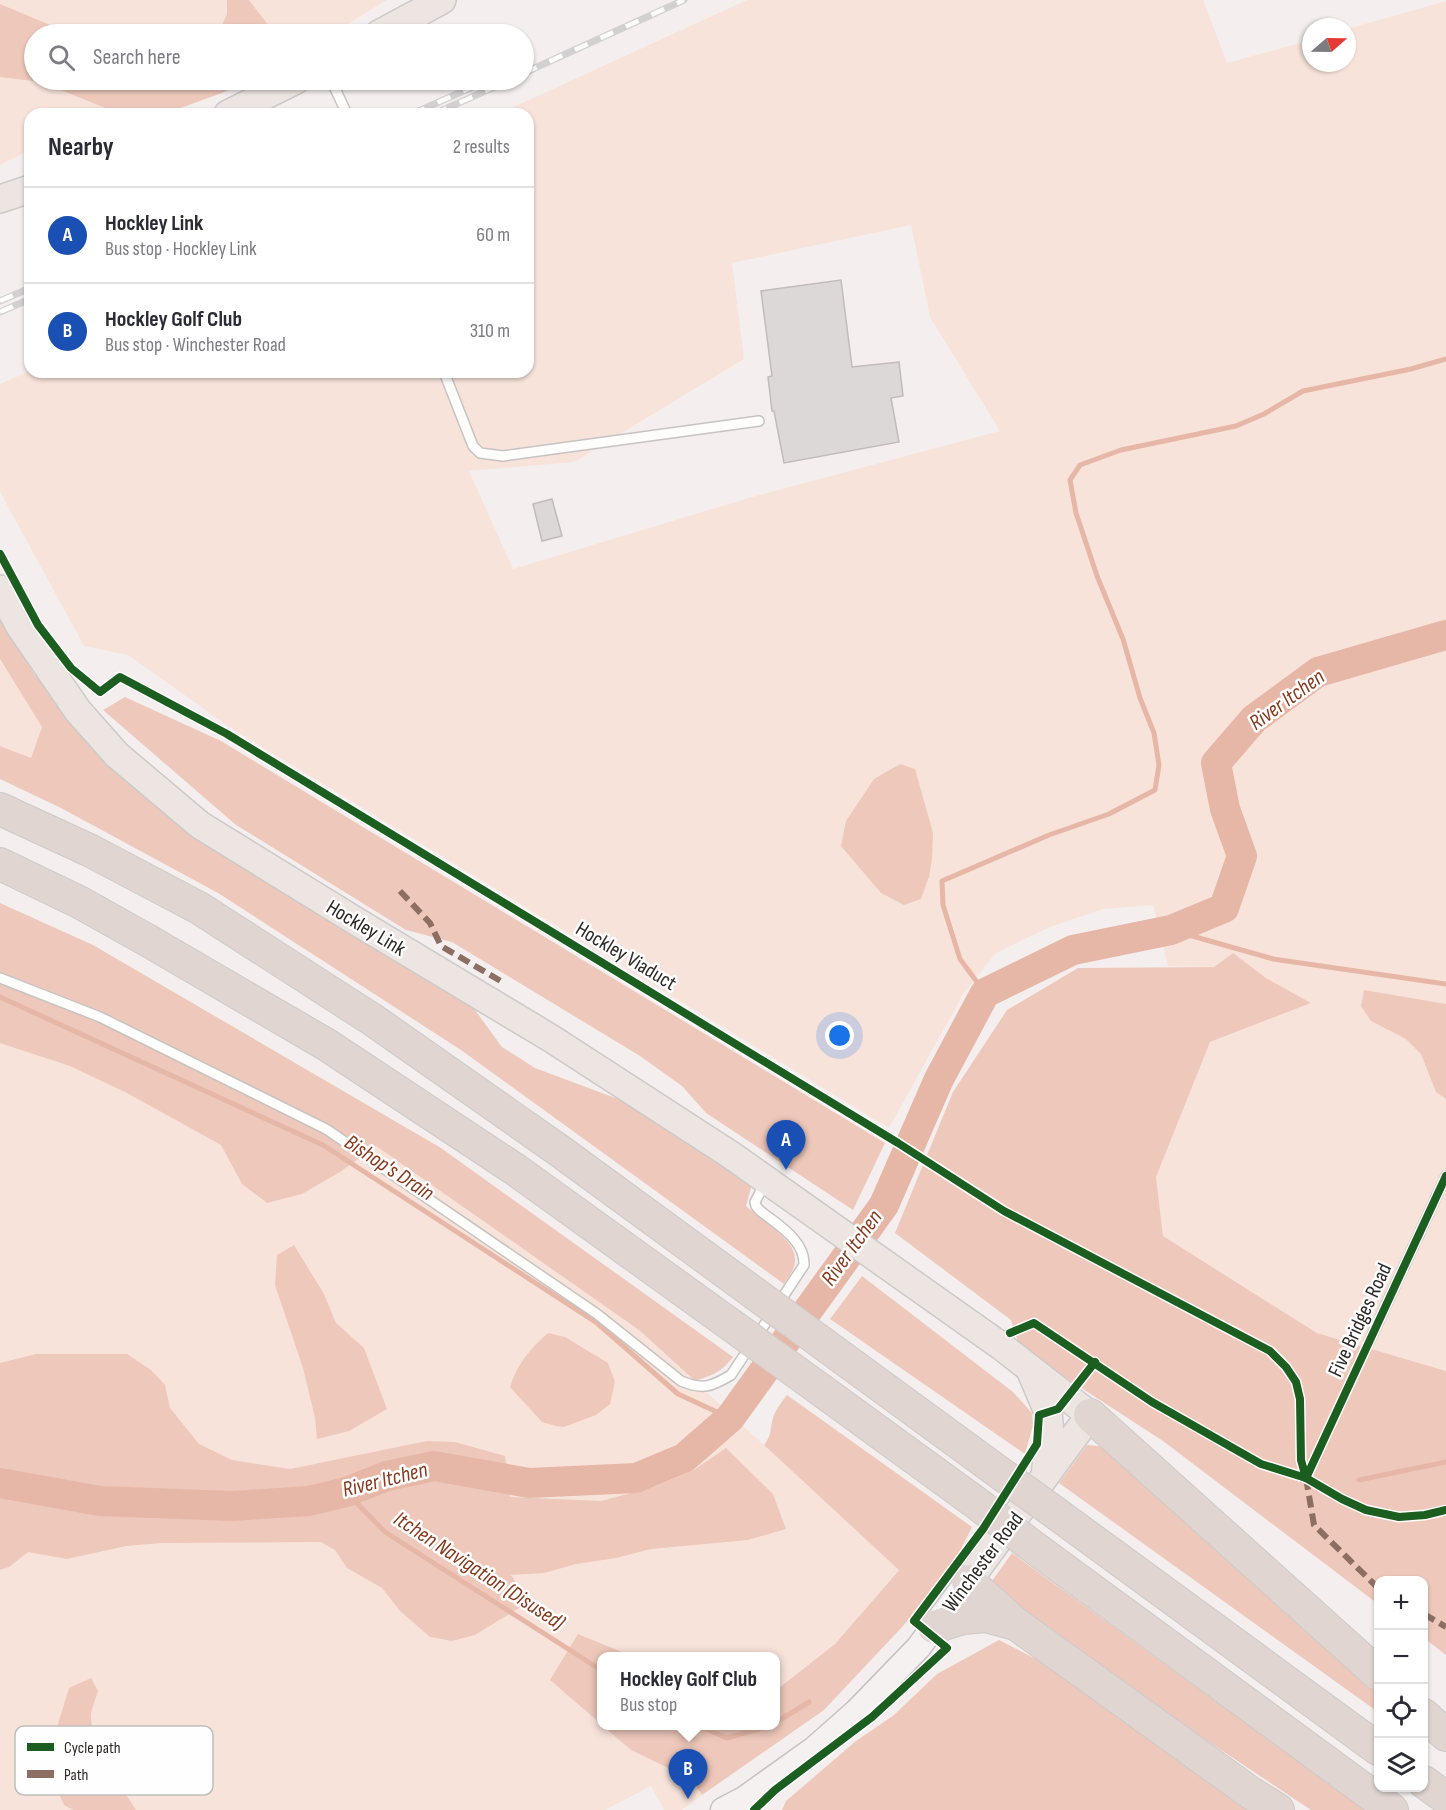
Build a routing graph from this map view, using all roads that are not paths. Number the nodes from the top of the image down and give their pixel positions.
1 (442, 0) edge
2 (398, 24) edge
3 (276, 90) edge
4 (336, 90) edge
5 (240, 108) edge
6 (344, 108) edge
7 (24, 191) edge
8 (0, 199) edge
9 (446, 378) edge
10 (759, 421) dead end
11 (0, 589) edge
12 (0, 809) edge
13 (0, 864) edge
14 (0, 978) edge
15 (1446, 1176) edge
16 (766, 1180) junction
17 (1369, 1342) dead end
18 (1029, 1368) junction
19 (1090, 1415) junction
20 (1045, 1479) junction
21 (968, 1581) junction
22 (1016, 1624) junction
23 (934, 1627) junction
24 (1374, 1670) edge
25 (1428, 1719) edge
26 (1446, 1735) edge
27 (1374, 1746) edge
28 (1428, 1785) edge
29 (1446, 1798) edge
30 (738, 1807) edge
31 (1278, 1810) edge
32 (1392, 1810) edge

1 - 2 main road
3 - 5 main road
4 - 6 lane
7 - 8 main road
9 - 10 lane
11 - 16 main road, Hockley Link
12 - 27 highway, bridge
13 - 32 highway, bridge
14 - 16 lane
15 - 17 lane, Five Bridges Road
16 - 18 main road, Hockley Link
18 - 19 main road, Hockley Link
18 - 20 main road, Hockley Link
19 - 20 main road, Winchester Road
19 - 24 highway
20 - 21 main road, Winchester Road
21 - 22 highway
21 - 23 main road, Winchester Road
22 - 23 highway
22 - 31 highway
23 - 30 main road, Winchester Road
25 - 26 highway
28 - 29 highway

